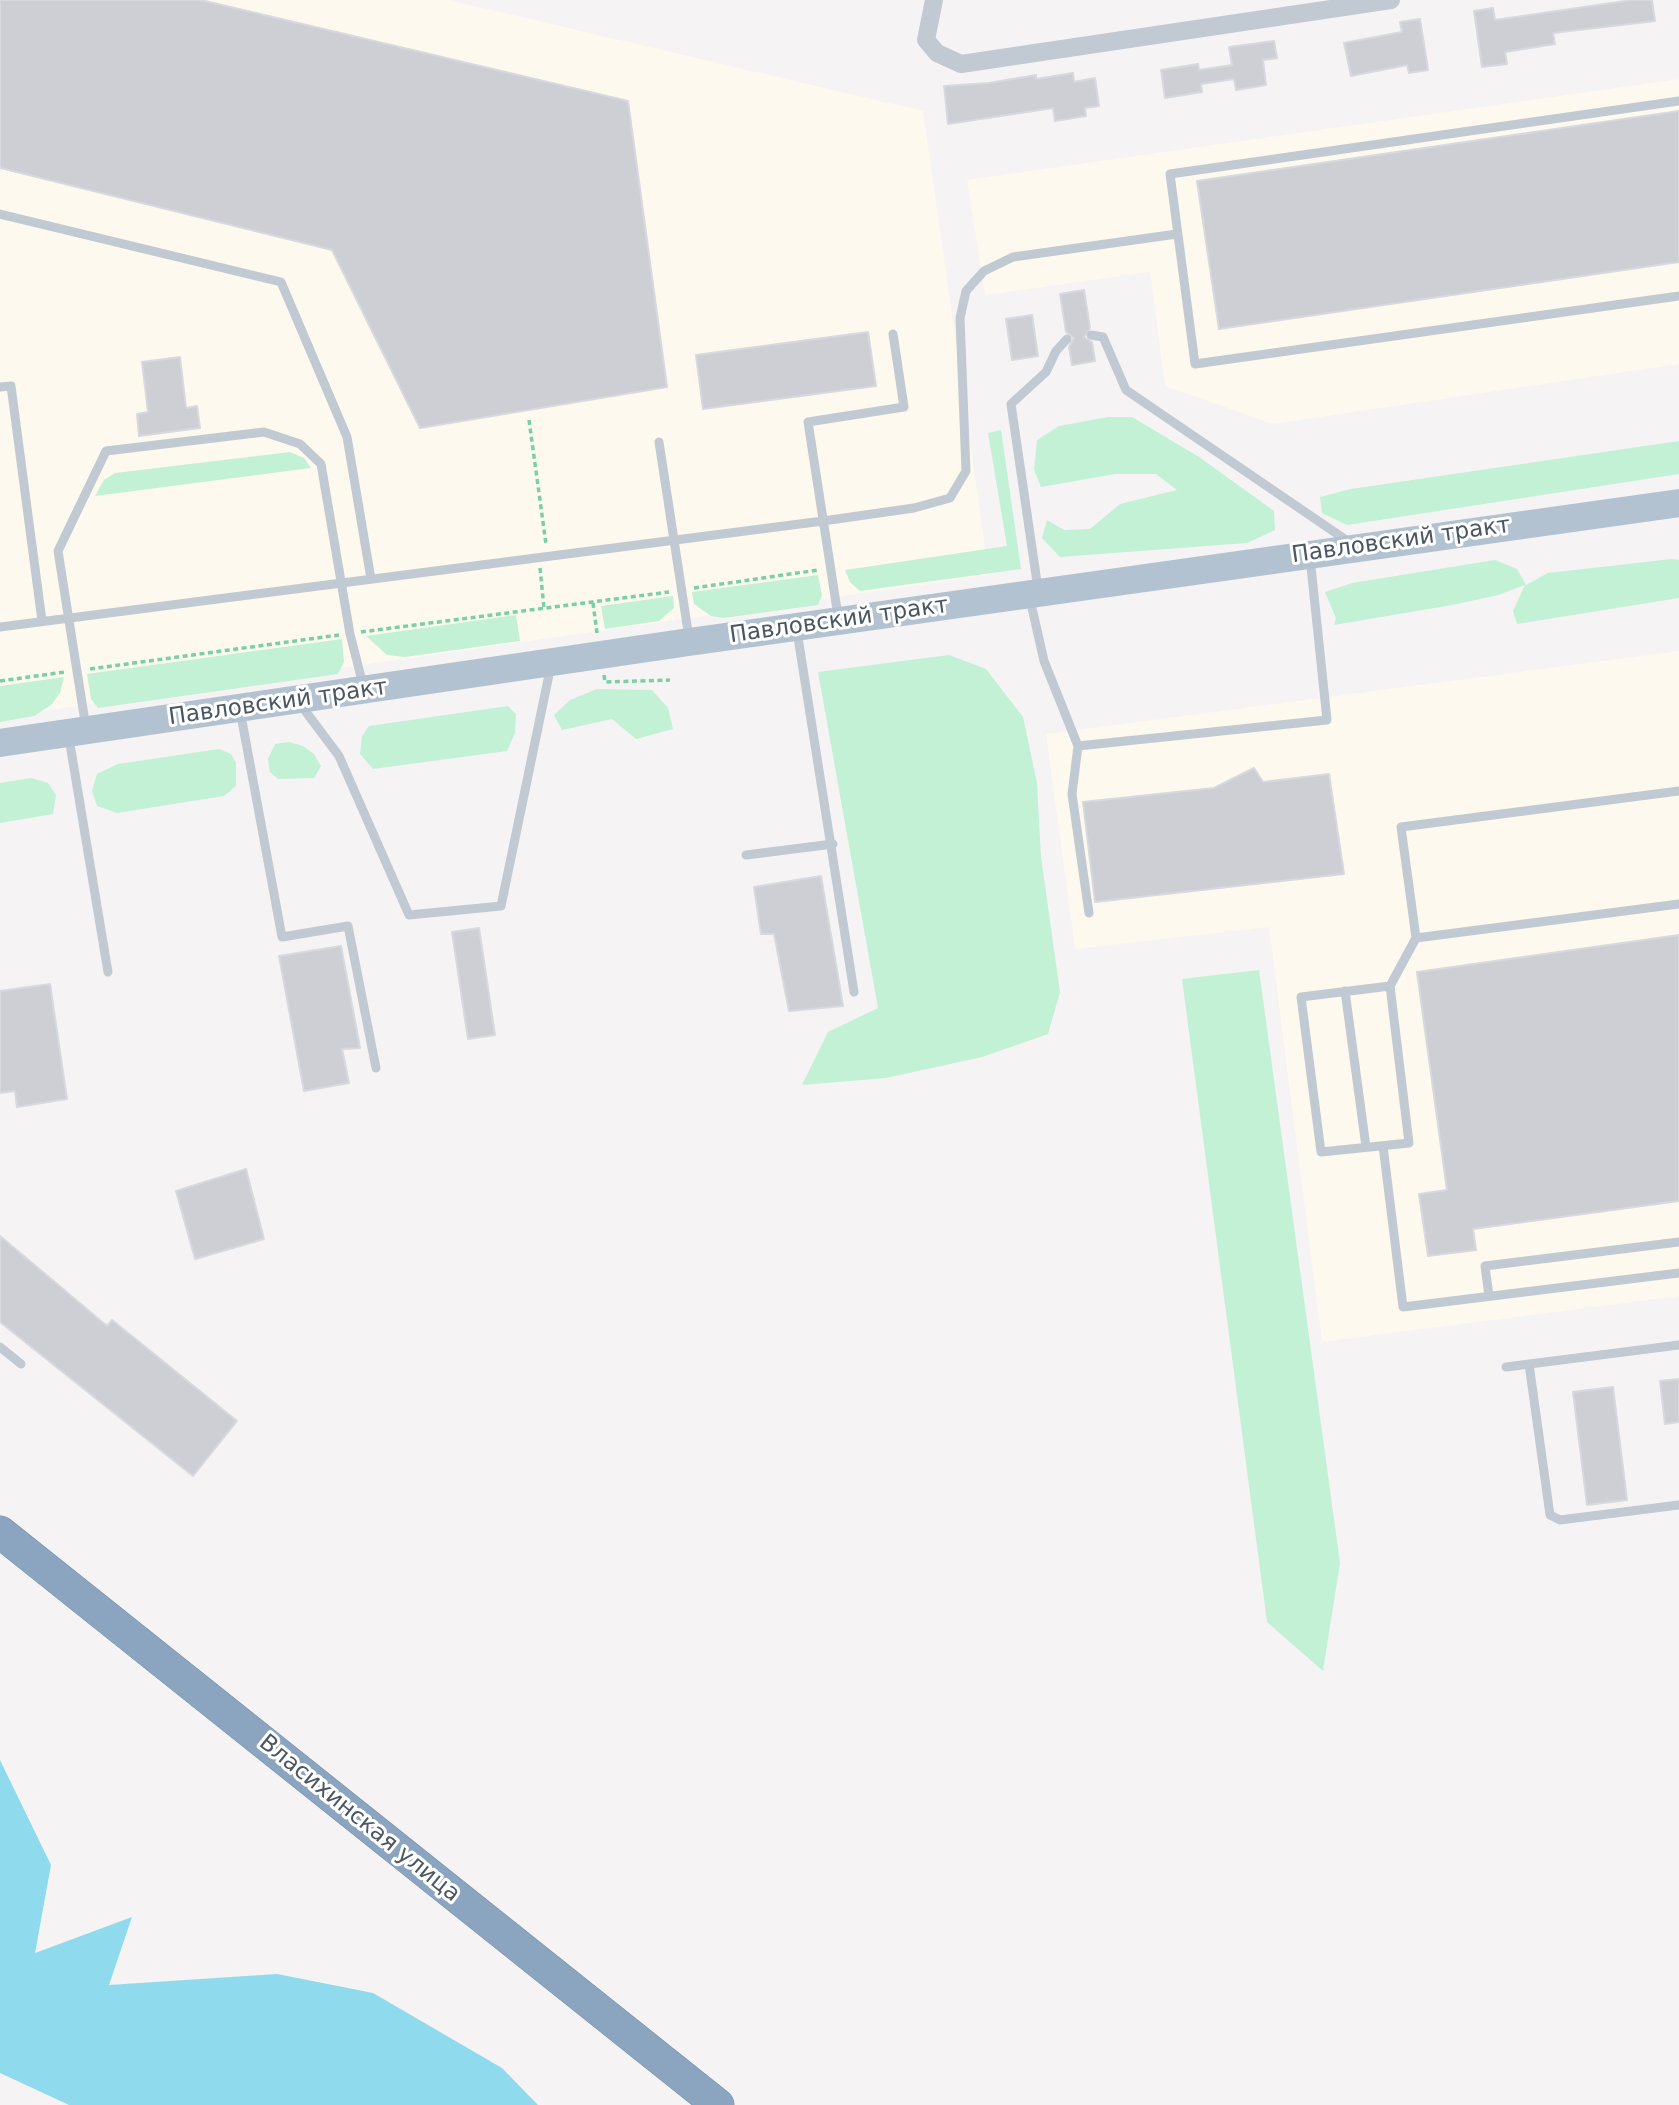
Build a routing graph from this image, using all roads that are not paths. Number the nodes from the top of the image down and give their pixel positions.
1 (934, 0) edge
2 (1391, 0) edge
3 (1679, 102) edge
4 (0, 214) edge
5 (1177, 234) junction
6 (1679, 296) edge
7 (893, 334) dead end
8 (1091, 335) dead end
9 (1067, 339) dead end
10 (0, 387) edge
11 (659, 442) dead end
12 (1679, 503) edge
13 (823, 521) junction
14 (673, 540) junction
15 (1356, 547) junction
16 (1309, 554) junction
17 (371, 579) junction
18 (342, 583) junction
19 (1034, 593) junction
20 (68, 618) junction
21 (42, 621) junction
22 (839, 621) junction
23 (0, 627) edge
24 (797, 627) junction
25 (689, 642) junction
26 (552, 663) junction
27 (365, 690) junction
28 (296, 700) junction
29 (240, 708) junction
30 (77, 731) junction
31 (0, 743) edge
32 (1078, 746) junction
33 (1679, 792) edge
34 (833, 844) junction
35 (746, 855) dead end
36 (1679, 904) edge
37 (1089, 913) dead end
38 (1416, 938) junction
39 (108, 972) dead end
40 (1390, 986) junction
41 (1345, 991) junction
42 (854, 992) dead end
43 (376, 1068) dead end
44 (1383, 1146) junction
45 (1366, 1147) junction
46 (1679, 1242) edge
47 (1679, 1273) edge
48 (1489, 1296) junction
49 (1679, 1345) edge
50 (0, 1347) edge
51 (21, 1364) dead end
52 (1530, 1364) junction
53 (1506, 1367) dead end
54 (1679, 1504) edge
55 (0, 1532) edge
56 (718, 2105) edge

1 - 2 street
3 - 5 lane
4 - 17 lane
5 - 6 lane
5 - 13 lane
7 - 13 lane
8 - 15 lane
9 - 19 lane
10 - 21 lane
11 - 14 lane
12 - 15 main road, Павловский тракт
13 - 14 lane
13 - 22 lane
14 - 17 lane
14 - 25 lane
15 - 16 main road, Павловский тракт
16 - 19 main road, Павловский тракт
16 - 32 lane
17 - 18 lane
18 - 20 lane
18 - 20 lane
18 - 27 lane
19 - 22 main road, Павловский тракт
19 - 32 lane
20 - 21 lane
20 - 30 lane
21 - 23 lane
22 - 24 main road, Павловский тракт
24 - 25 main road, Павловский тракт
24 - 34 lane
25 - 26 main road, Павловский тракт
26 - 27 main road, Павловский тракт
26 - 28 lane
27 - 28 main road, Павловский тракт
28 - 29 main road, Павловский тракт
29 - 30 main road, Павловский тракт
29 - 43 lane
30 - 31 main road, Павловский тракт
30 - 39 lane
32 - 37 lane
33 - 38 lane
34 - 35 lane
34 - 42 lane
36 - 38 lane
38 - 40 lane
40 - 41 lane
40 - 44 lane
41 - 45 lane
41 - 45 lane
44 - 45 lane
44 - 48 lane
46 - 48 lane
47 - 48 lane
49 - 52 lane
50 - 51 lane
52 - 53 lane
52 - 54 lane
55 - 56 highway, Власихинская улица

